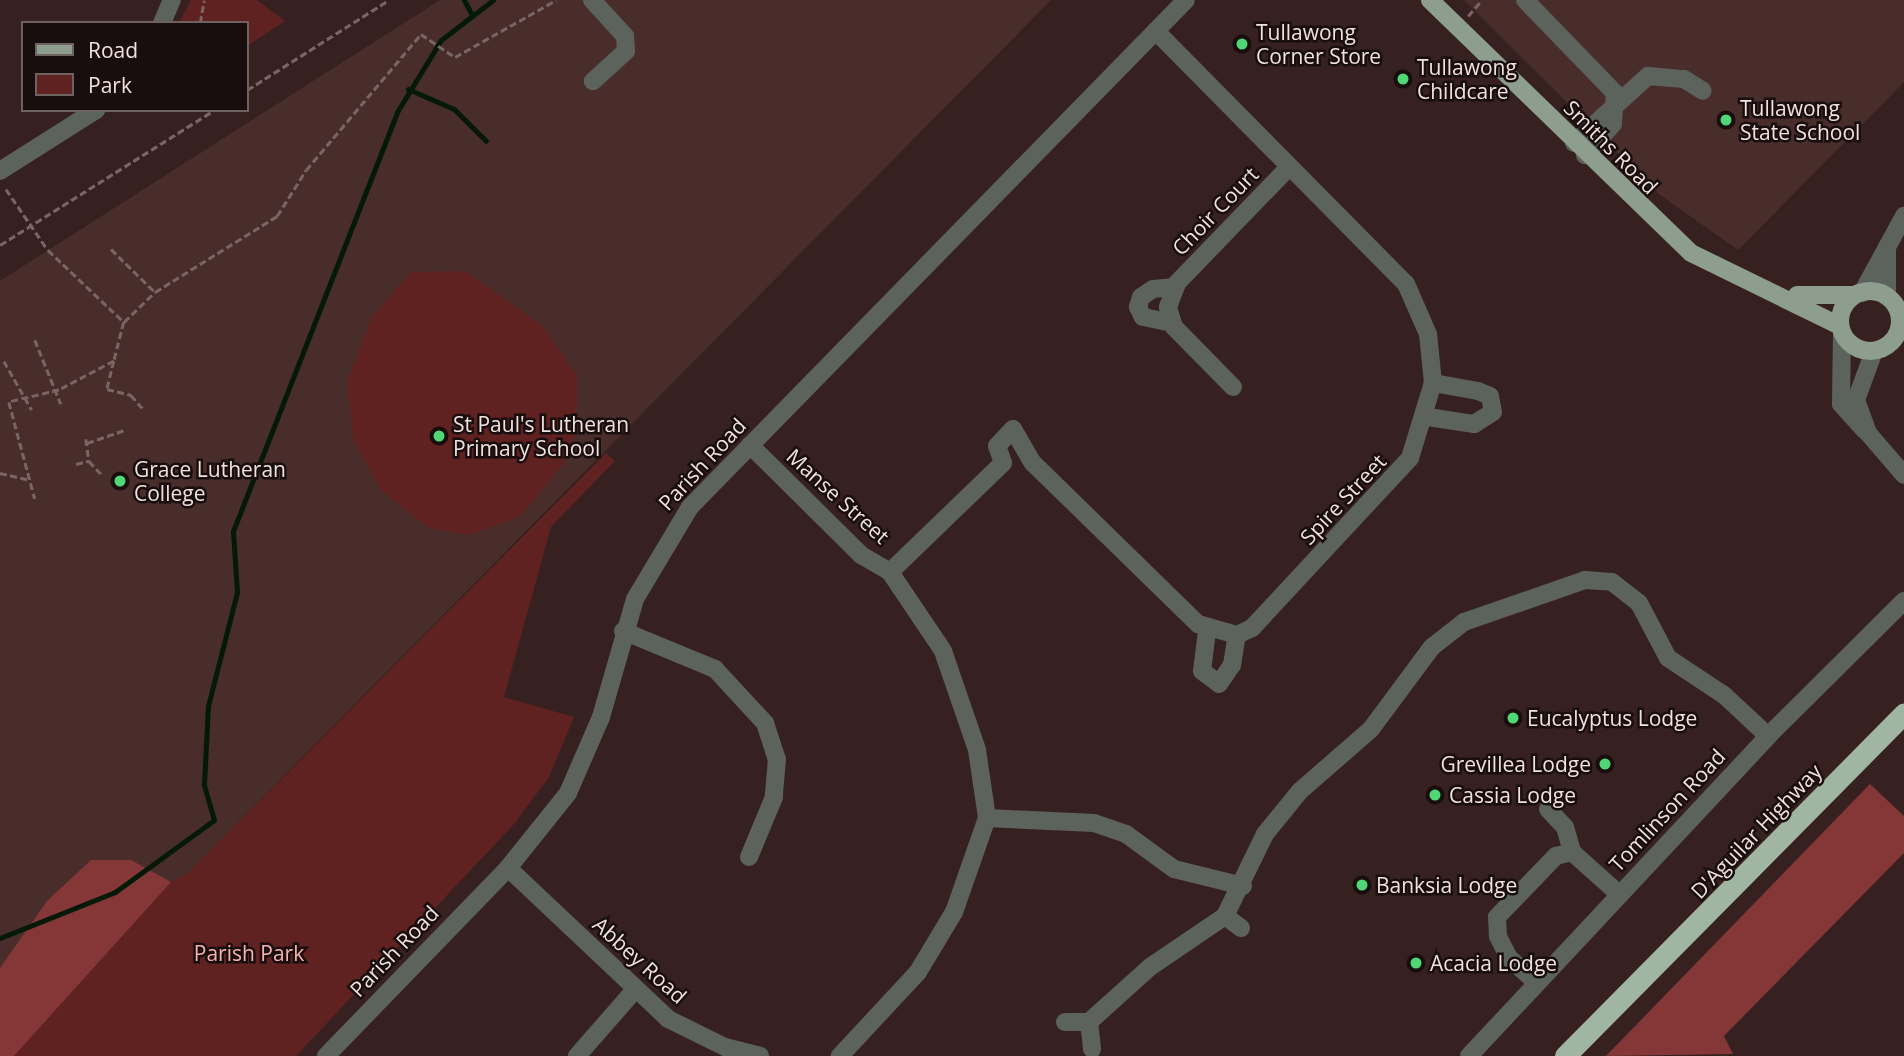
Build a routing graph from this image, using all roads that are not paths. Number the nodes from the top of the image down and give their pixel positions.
1 (172, 0) edge
2 (592, 0) edge
3 (1186, 0) edge
4 (1430, 0) edge
5 (1525, 0) edge
6 (163, 21) edge
7 (1156, 31) junction
8 (593, 81) dead end
9 (1703, 91) dead end
10 (1616, 101) junction
11 (93, 112) edge
12 (1580, 149) junction
13 (1289, 167) junction
14 (0, 171) edge
15 (1904, 216) edge
16 (1886, 244) junction
17 (1175, 287) junction
18 (1783, 293) junction
19 (1859, 294) junction
20 (1887, 297) junction
21 (1901, 316) edge
22 (1172, 323) junction
23 (1841, 329) junction
24 (1904, 348) edge
25 (1879, 349) junction
26 (1433, 383) junction
27 (1233, 387) dead end
28 (1428, 417) junction
29 (1868, 433) junction
30 (750, 446) junction
31 (1003, 463) junction
32 (1033, 463) junction
33 (1904, 475) edge
34 (890, 572) junction
35 (1904, 601) edge
36 (623, 631) junction
37 (1207, 631) junction
38 (1237, 635) junction
39 (1904, 713) edge
40 (1768, 736) junction
41 (1548, 809) dead end
42 (987, 818) junction
43 (1564, 854) junction
44 (749, 857) dead end
45 (508, 868) junction
46 (1244, 886) junction
47 (1619, 894) junction
48 (1225, 916) junction
49 (1241, 928) dead end
50 (1537, 983) junction
51 (1643, 983) junction
52 (634, 990) junction
53 (1065, 1022) dead end
54 (1089, 1022) junction
55 (1092, 1048) dead end
56 (326, 1056) edge
57 (577, 1056) edge
58 (760, 1056) edge
59 (840, 1056) edge
60 (1469, 1056) edge
61 (1565, 1056) edge
62 (1582, 1056) edge

1 - 6 street
2 - 8 street
3 - 7 street, Parish Road
4 - 12 main road, Smiths Road
5 - 10 street
7 - 13 street, Spire Street
7 - 30 street, Parish Road
9 - 10 street
10 - 12 street
11 - 14 street
12 - 18 main road, Smiths Road
13 - 17 street, Choir Court
13 - 26 street, Spire Street
15 - 16 street
16 - 19 street
16 - 20 street
17 - 22 street, Choir Court
17 - 22 street, Choir Court
18 - 19 main road, Smiths Road
18 - 23 main road, Smiths Road
19 - 20 main road
19 - 23 main road
20 - 21 main road
21 - 25 main road
22 - 27 street, Choir Court
23 - 25 main road
23 - 29 street
24 - 25 main road
25 - 29 street
26 - 28 street, Spire Street
26 - 28 street
28 - 38 street, Spire Street
29 - 33 street
30 - 34 street, Manse Street
30 - 36 street, Parish Road
31 - 32 street
31 - 32 street
31 - 34 street
32 - 37 street
34 - 42 street, Manse Street
35 - 40 street, Tomlinson Road
36 - 44 street
36 - 45 street, Parish Road
37 - 38 street
37 - 38 street
39 - 51 highway, D'Aguilar Highway
40 - 46 street
40 - 47 street, Tomlinson Road
41 - 43 street
42 - 46 street
42 - 59 street
43 - 47 street
43 - 50 street
45 - 52 street, Abbey Road
45 - 56 street, Parish Road
46 - 48 street
47 - 50 street, Tomlinson Road
48 - 49 street
48 - 54 street
50 - 60 street, Tomlinson Road
51 - 61 highway, D'Aguilar Highway
51 - 62 highway, D'Aguilar Highway
52 - 57 street
52 - 58 street, Abbey Road
53 - 54 street
54 - 55 street

